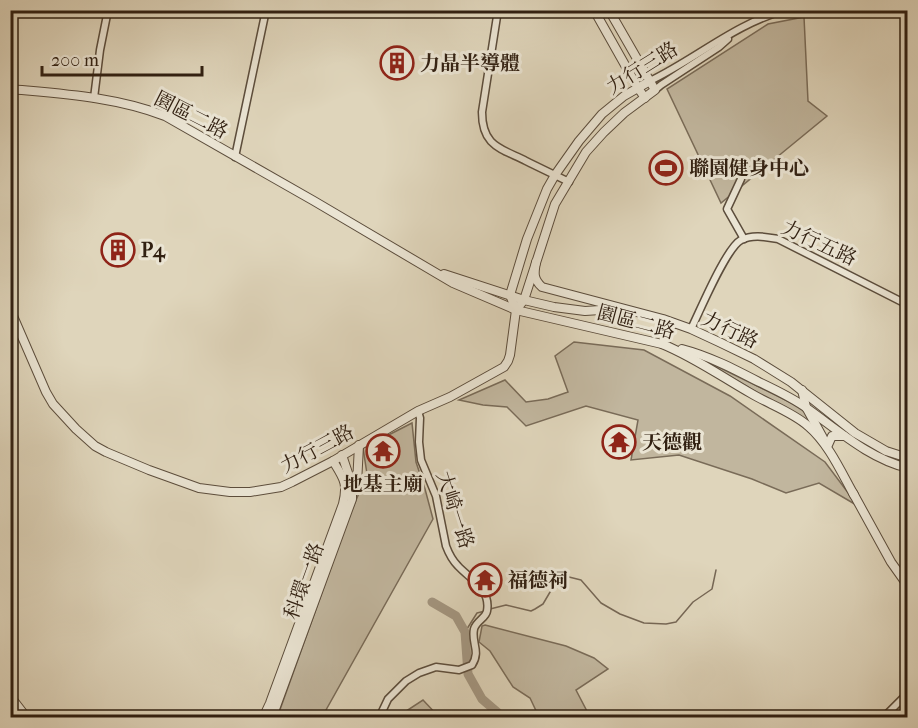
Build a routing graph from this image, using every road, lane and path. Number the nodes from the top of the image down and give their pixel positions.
1 (108, 10) edge
2 (266, 10) edge
3 (498, 10) edge
4 (594, 10) edge
5 (609, 10) edge
6 (786, 10) edge
7 (736, 32) junction
8 (650, 81) junction
9 (638, 88) junction
10 (10, 89) edge
11 (655, 90) junction
12 (94, 98) junction
13 (645, 98) junction
14 (235, 157) junction
15 (555, 175) junction
16 (741, 178) dead end
17 (569, 182) junction
18 (744, 239) junction
19 (536, 262) junction
20 (434, 271) junction
21 (510, 295) junction
22 (524, 300) junction
23 (908, 305) edge
24 (10, 309) edge
25 (625, 309) junction
26 (516, 310) junction
27 (673, 322) junction
28 (691, 329) junction
29 (662, 344) junction
30 (801, 390) junction
31 (806, 407) junction
32 (418, 411) junction
33 (845, 436) junction
34 (359, 445) junction
35 (828, 445) junction
36 (342, 455) junction
37 (908, 458) edge
38 (333, 461) junction
39 (908, 468) edge
40 (353, 495) junction
41 (854, 495) junction
42 (908, 586) edge
43 (908, 690) edge
44 (10, 696) edge
45 (27, 717) edge
46 (263, 717) edge
47 (270, 717) edge
48 (380, 717) edge
49 (886, 717) edge

1 - 12 street
2 - 14 street
3 - 15 street
4 - 9 street
5 - 8 street
6 - 7 street, 力行三路
7 - 8 street, 力行三路
7 - 11 street, 力行三路
8 - 9 street, 力行三路
8 - 11 street
9 - 13 street
9 - 15 street, 力行三路
10 - 12 street, 園區二路
11 - 13 street, 力行三路
12 - 14 street, 園區二路
13 - 17 street, 力行三路
14 - 20 street, 園區二路
15 - 17 street
15 - 21 street, 力行三路
16 - 18 street
17 - 19 street, 力行三路
18 - 23 street, 力行五路
18 - 28 street
19 - 22 street, 力行三路
19 - 25 street, 力行路
20 - 21 street, 園區二路
20 - 26 street, 園區二路
21 - 22 street, 園區二路
21 - 26 street, 力行三路
22 - 25 street, 園區二路
22 - 26 street, 力行三路
24 - 38 street, 力行三路
25 - 27 street, 力行路
26 - 29 street, 園區二路
26 - 32 street, 力行三路
27 - 28 street, 力行路
27 - 29 street
28 - 30 street, 力行路
29 - 31 street, 力行路
29 - 41 street, 園區二路
30 - 31 street, 園區二路
30 - 37 street, 力行路
31 - 33 street, 力行路
31 - 35 street, 園區二路
32 - 34 street, 力行三路
32 - 48 street, 大崎一路
33 - 35 street
33 - 39 street, 力行路
34 - 36 street, 力行三路
34 - 40 street, 科環一路
35 - 41 street, 園區二路
36 - 38 street, 力行三路
36 - 40 street
38 - 46 street, 科環一路
40 - 47 street, 科環一路
41 - 42 street, 園區二路
43 - 49 street
44 - 45 street

